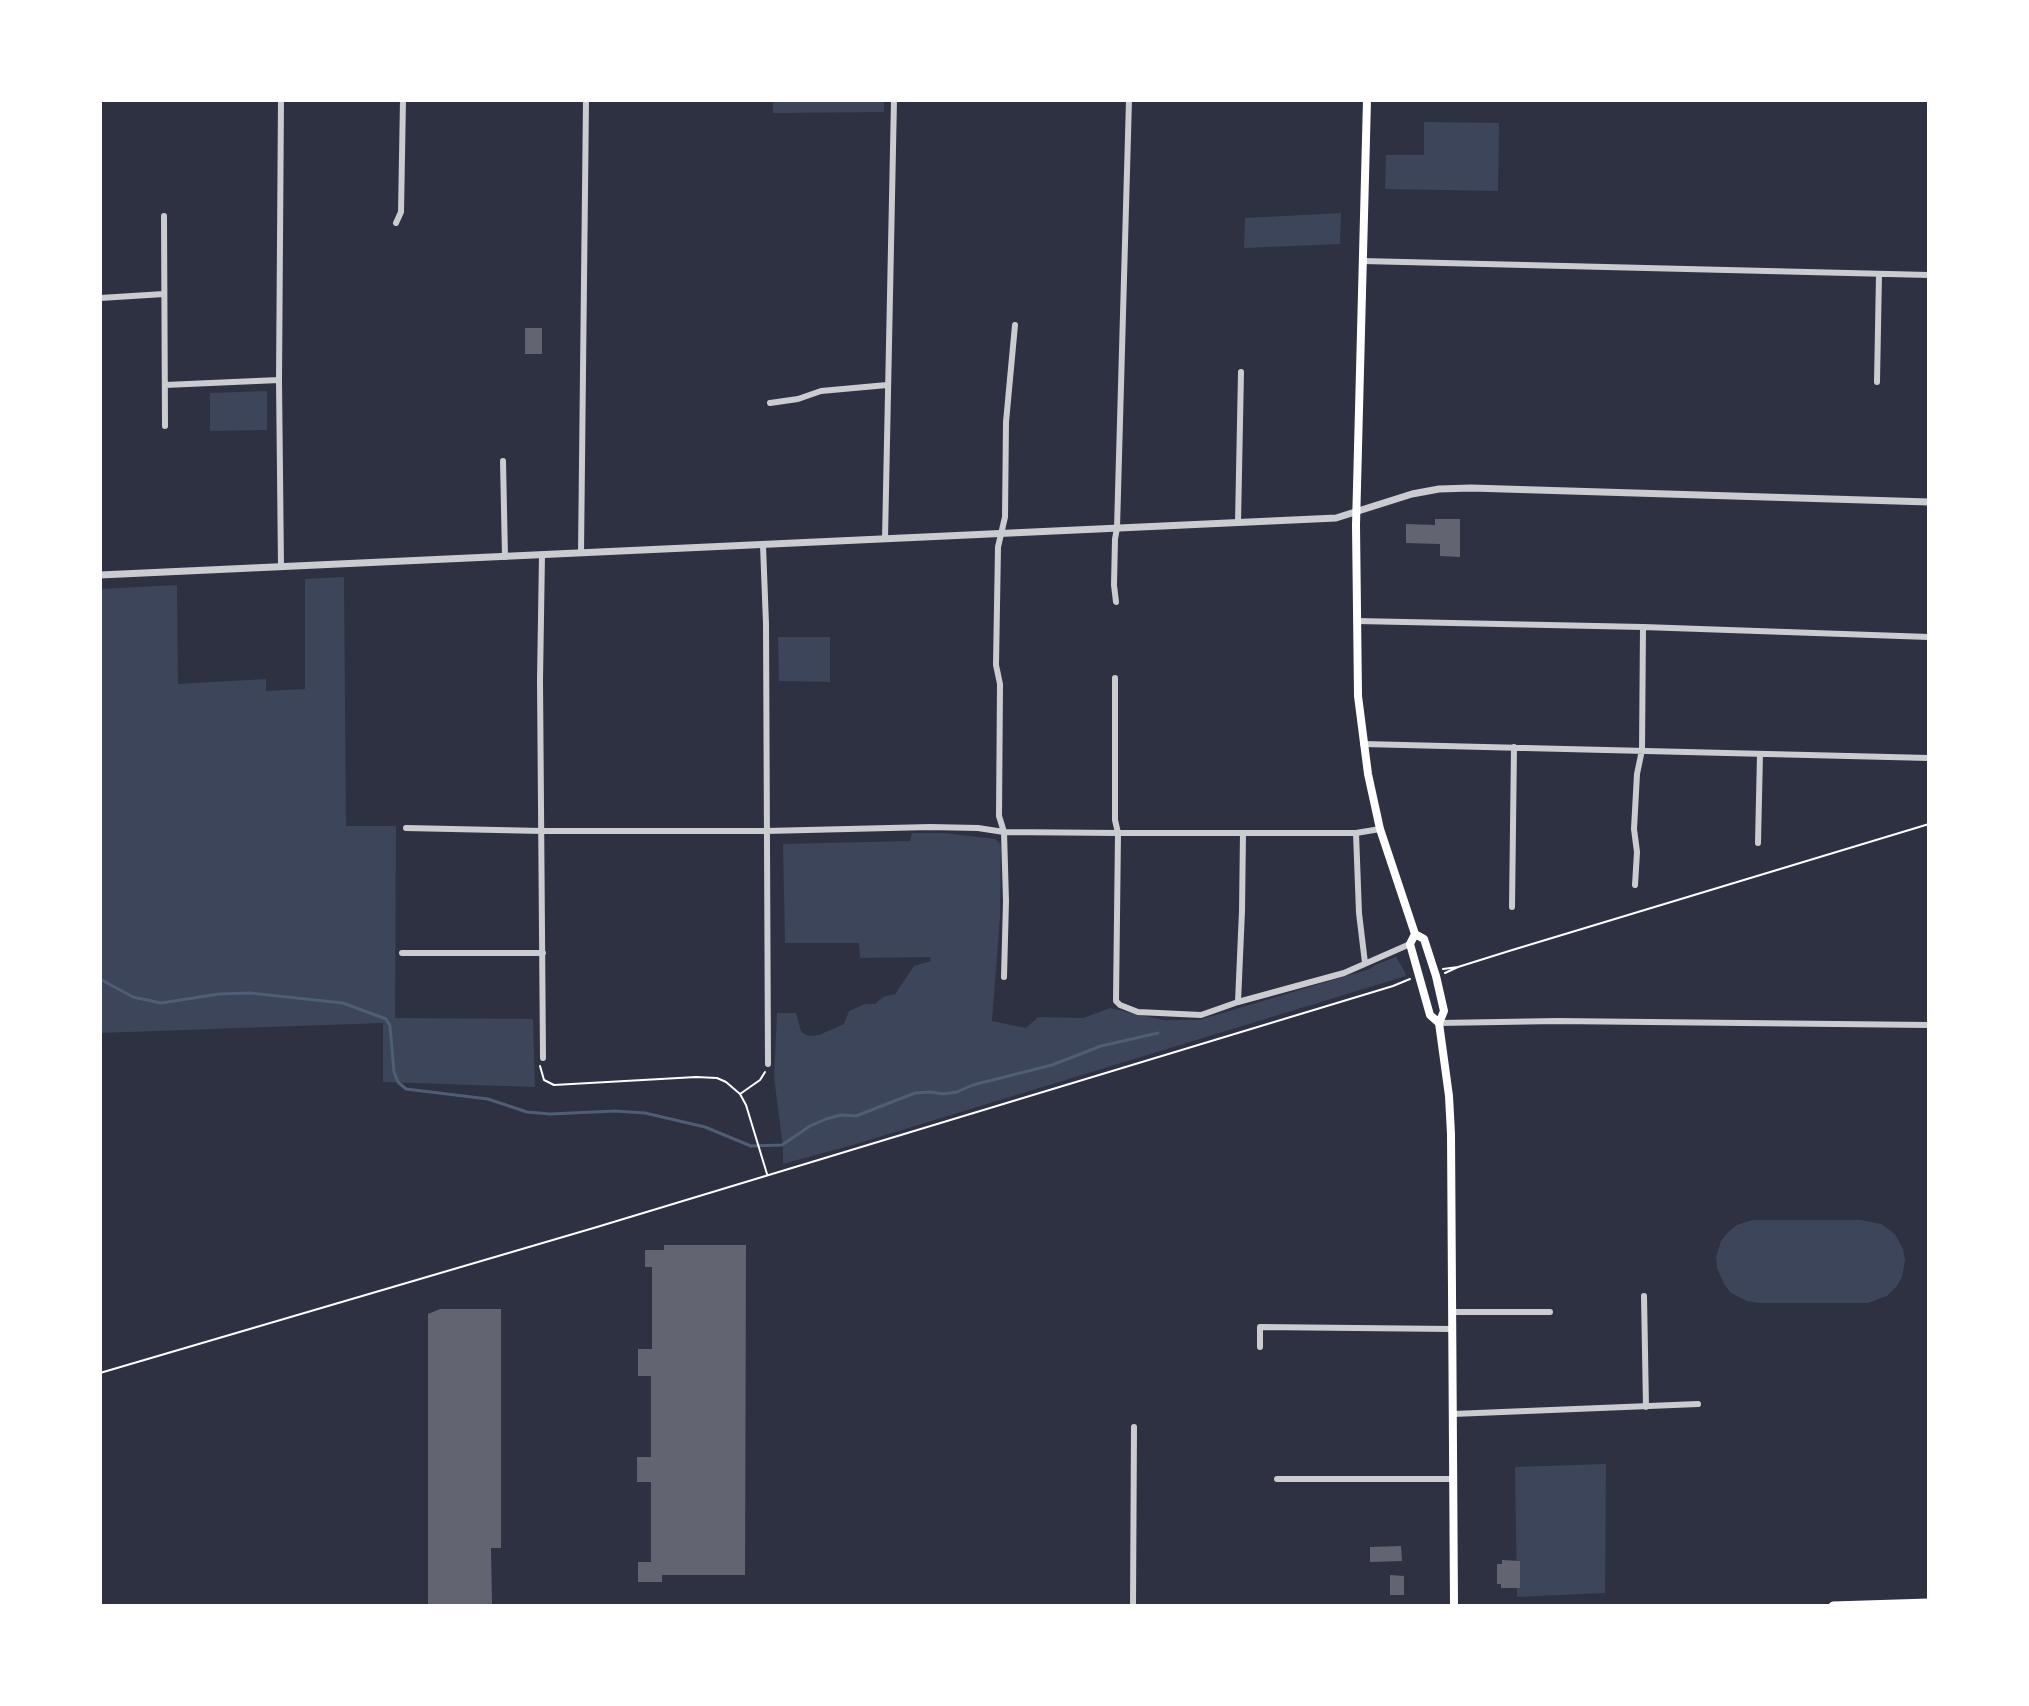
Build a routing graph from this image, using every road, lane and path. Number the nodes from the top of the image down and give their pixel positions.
1 (281, 100) edge
2 (403, 100) edge
3 (586, 100) edge
4 (894, 100) edge
5 (1129, 100) edge
6 (1367, 100) edge
7 (164, 216) dead end
8 (396, 223) dead end
9 (1363, 261) junction
10 (1879, 274) junction
11 (1929, 275) edge
12 (164, 294) junction
13 (100, 298) edge
14 (1015, 325) dead end
15 (1241, 372) dead end
16 (279, 380) junction
17 (1877, 382) dead end
18 (165, 385) junction
19 (887, 385) junction
20 (770, 403) dead end
21 (165, 426) dead end
22 (503, 461) dead end
23 (1929, 502) edge
24 (1357, 512) junction
25 (1238, 523) junction
26 (1117, 528) junction
27 (1001, 534) junction
28 (885, 539) junction
29 (763, 545) junction
30 (581, 553) junction
31 (542, 555) junction
32 (505, 557) junction
33 (281, 567) junction
34 (100, 575) edge
35 (1116, 602) dead end
36 (1357, 621) junction
37 (1643, 627) junction
38 (1929, 637) edge
39 (1115, 678) dead end
40 (1363, 744) junction
41 (1514, 747) junction
42 (1642, 750) junction
43 (1760, 754) junction
44 (1929, 758) edge
45 (1929, 824) edge
46 (406, 828) dead end
47 (1380, 829) junction
48 (542, 831) junction
49 (766, 831) junction
50 (1004, 832) junction
51 (1118, 833) junction
52 (1243, 833) junction
53 (1356, 833) junction
54 (1758, 843) dead end
55 (1635, 885) dead end
56 (1512, 907) dead end
57 (1415, 934) junction
58 (1410, 944) junction
59 (402, 953) dead end
60 (543, 953) junction
61 (1365, 963) junction
62 (1458, 967) junction
63 (1443, 969) dead end
64 (1444, 974) dead end
65 (1004, 977) dead end
66 (1411, 978) dead end
67 (1401, 983) junction
68 (1412, 983) dead end
69 (1238, 1002) junction
70 (1439, 1023) junction
71 (1929, 1025) edge
72 (543, 1058) joint
73 (768, 1064) joint
74 (740, 1094) junction
75 (767, 1175) junction
76 (1644, 1296) dead end
77 (1452, 1312) junction
78 (1550, 1312) dead end
79 (1452, 1329) junction
80 (1260, 1347) dead end
81 (100, 1373) edge
82 (1698, 1404) dead end
83 (1646, 1407) junction
84 (1453, 1414) junction
85 (1134, 1427) dead end
86 (1277, 1479) dead end
87 (1453, 1479) junction
88 (1929, 1603) edge
89 (1133, 1606) edge
90 (1454, 1606) edge
91 (1833, 1606) edge

1 - 16 street
2 - 8 street
3 - 30 street
4 - 19 street
5 - 26 street
6 - 9 main road
7 - 12 street
9 - 10 street
9 - 24 main road
10 - 11 street
10 - 17 street
12 - 13 street
12 - 18 street
14 - 27 street
15 - 25 street
16 - 18 street
16 - 33 street
18 - 21 street
19 - 20 street
19 - 28 street
22 - 32 street
23 - 24 street
24 - 25 street
24 - 36 main road
25 - 26 street
26 - 27 street
26 - 35 street
27 - 28 street
27 - 50 street
28 - 29 street
29 - 30 street
29 - 49 street
30 - 31 street
31 - 32 street
31 - 48 street
32 - 33 street
33 - 34 street
36 - 37 street
36 - 40 main road
37 - 38 street
37 - 42 street
39 - 51 street
40 - 41 street
40 - 47 main road
41 - 42 street
41 - 56 street
42 - 43 street
42 - 55 street
43 - 44 street
43 - 54 street
45 - 62 path
46 - 48 street
47 - 53 street
47 - 57 main road
48 - 49 street
48 - 60 street
49 - 50 street
49 - 73 street
50 - 51 street
50 - 65 street
51 - 52 street
51 - 69 street
52 - 53 street
52 - 69 street
53 - 61 street
57 - 58 main road
57 - 70 main road
58 - 61 street
58 - 70 main road
59 - 60 street
60 - 72 street
61 - 69 street
62 - 63 path
62 - 64 path
66 - 67 path
67 - 68 path
67 - 75 path
70 - 71 street
70 - 77 main road
72 - 74 path
73 - 74 path
74 - 75 path
75 - 81 path
76 - 83 street
77 - 78 street
77 - 79 main road
79 - 80 street
79 - 84 main road
82 - 83 street
83 - 84 street
84 - 87 main road
85 - 89 street
86 - 87 street
87 - 90 main road
88 - 91 main road

